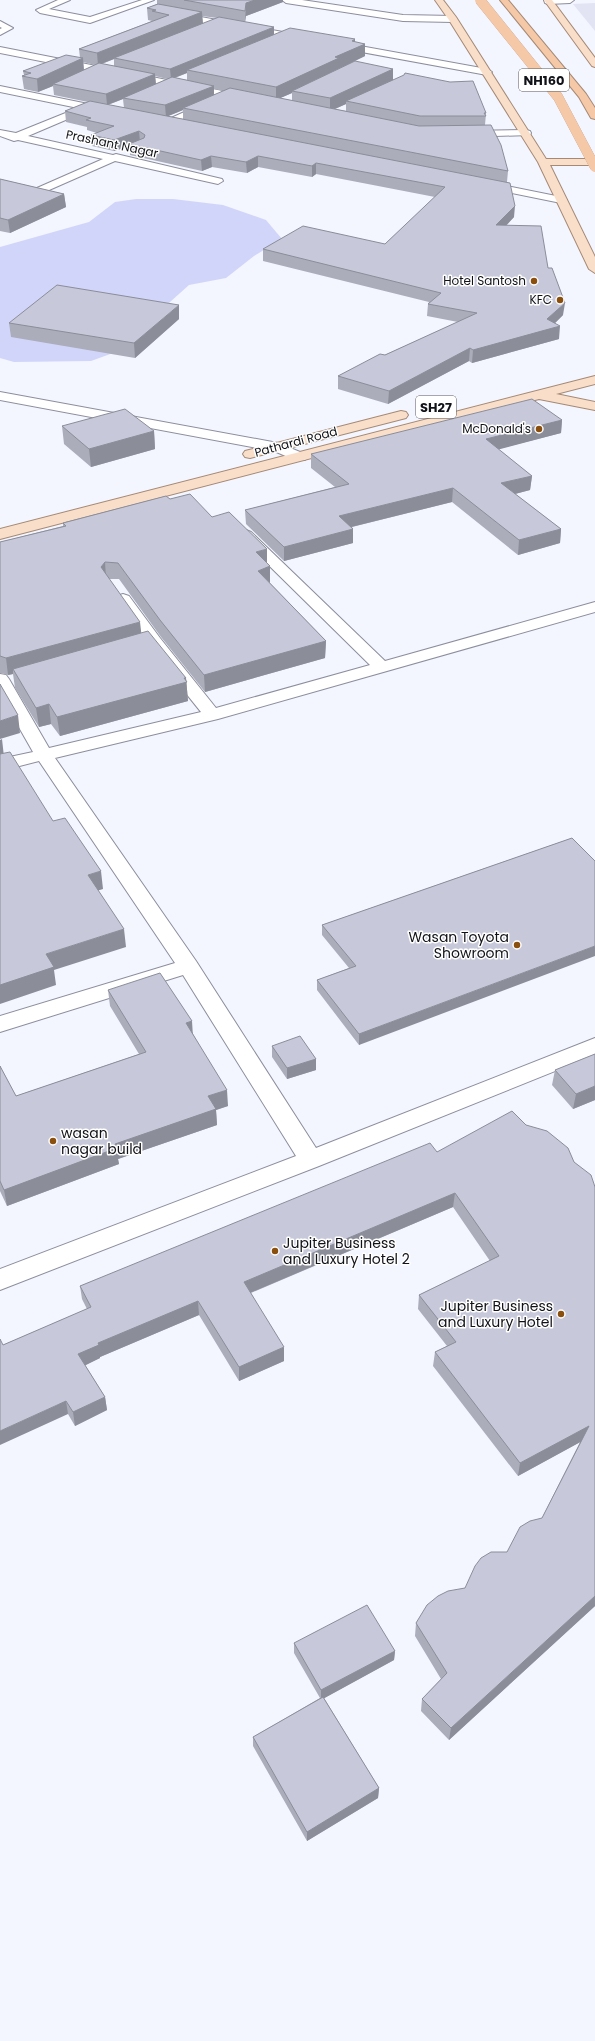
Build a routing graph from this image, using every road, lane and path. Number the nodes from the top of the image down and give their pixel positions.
1 (66, 0) edge
2 (150, 0) edge
3 (286, 0) edge
4 (439, 0) edge
5 (480, 0) edge
6 (504, 0) edge
7 (548, 0) edge
8 (570, 0) edge
9 (162, 13) edge
10 (453, 19) junction
11 (0, 24) edge
12 (218, 24) junction
13 (204, 29) edge
14 (0, 32) edge
15 (289, 36) junction
16 (274, 42) edge
17 (0, 50) edge
18 (387, 54) junction
19 (372, 61) dead end
20 (120, 62) edge
21 (595, 64) edge
22 (98, 70) junction
23 (487, 72) junction
24 (85, 76) edge
25 (187, 78) edge
26 (173, 84) junction
27 (0, 90) edge
28 (158, 90) edge
29 (52, 91) edge
30 (231, 95) junction
31 (38, 97) junction
32 (258, 100) edge
33 (88, 107) junction
34 (114, 111) edge
35 (595, 116) edge
36 (180, 126) edge
37 (0, 133) edge
38 (526, 133) junction
39 (457, 134) edge
40 (17, 137) junction
41 (0, 144) edge
42 (132, 149) edge
43 (113, 158) junction
44 (542, 162) junction
45 (595, 162) edge
46 (595, 167) edge
47 (218, 181) dead end
48 (468, 182) edge
49 (0, 186) edge
50 (561, 200) junction
51 (595, 269) edge
52 (595, 370) edge
53 (595, 380) edge
54 (0, 396) edge
55 (532, 396) junction
56 (595, 406) edge
57 (434, 408) dead end
58 (410, 413) dead end
59 (278, 447) junction
60 (300, 457) junction
61 (0, 522) edge
62 (237, 526) edge
63 (0, 534) edge
64 (112, 583) edge
65 (595, 607) edge
66 (383, 668) junction
67 (7, 681) edge
68 (212, 715) junction
69 (44, 755) junction
70 (0, 765) edge
71 (188, 966) junction
72 (0, 1024) edge
73 (595, 1046) edge
74 (311, 1160) junction
75 (0, 1280) edge

1 - 2 street
3 - 10 street
4 - 10 main road
5 - 46 highway, NH160, bridge
6 - 35 highway, NH160
7 - 8 street
7 - 21 main road
9 - 12 street
10 - 23 main road
11 - 14 street
12 - 13 street
12 - 15 street
15 - 16 street
15 - 18 street
17 - 22 street
18 - 19 street
18 - 23 street
20 - 22 street
22 - 24 street
22 - 26 street
23 - 38 main road
25 - 26 street
26 - 28 street
26 - 30 street
27 - 31 street
29 - 31 street
30 - 32 street
30 - 36 street
31 - 33 street
33 - 34 street
33 - 40 street
37 - 40 street, Prashant Nagar
38 - 39 street
38 - 44 main road
40 - 41 street
40 - 43 street, Prashant Nagar
42 - 43 street
43 - 47 street, Prashant Nagar
43 - 49 street
44 - 45 main road
44 - 50 main road
48 - 50 street
50 - 51 main road
52 - 57 main road, SH27
53 - 55 main road
54 - 59 street
55 - 56 main road
55 - 60 main road
58 - 59 main road, Pathardi Road / SH27
59 - 60 street
59 - 61 main road, Pathardi Road / SH27
60 - 63 main road
62 - 66 street
64 - 68 street
65 - 66 street
66 - 68 street
67 - 69 street
68 - 69 street
69 - 70 street
69 - 71 street
71 - 72 street
71 - 74 street
73 - 74 street
74 - 75 street

